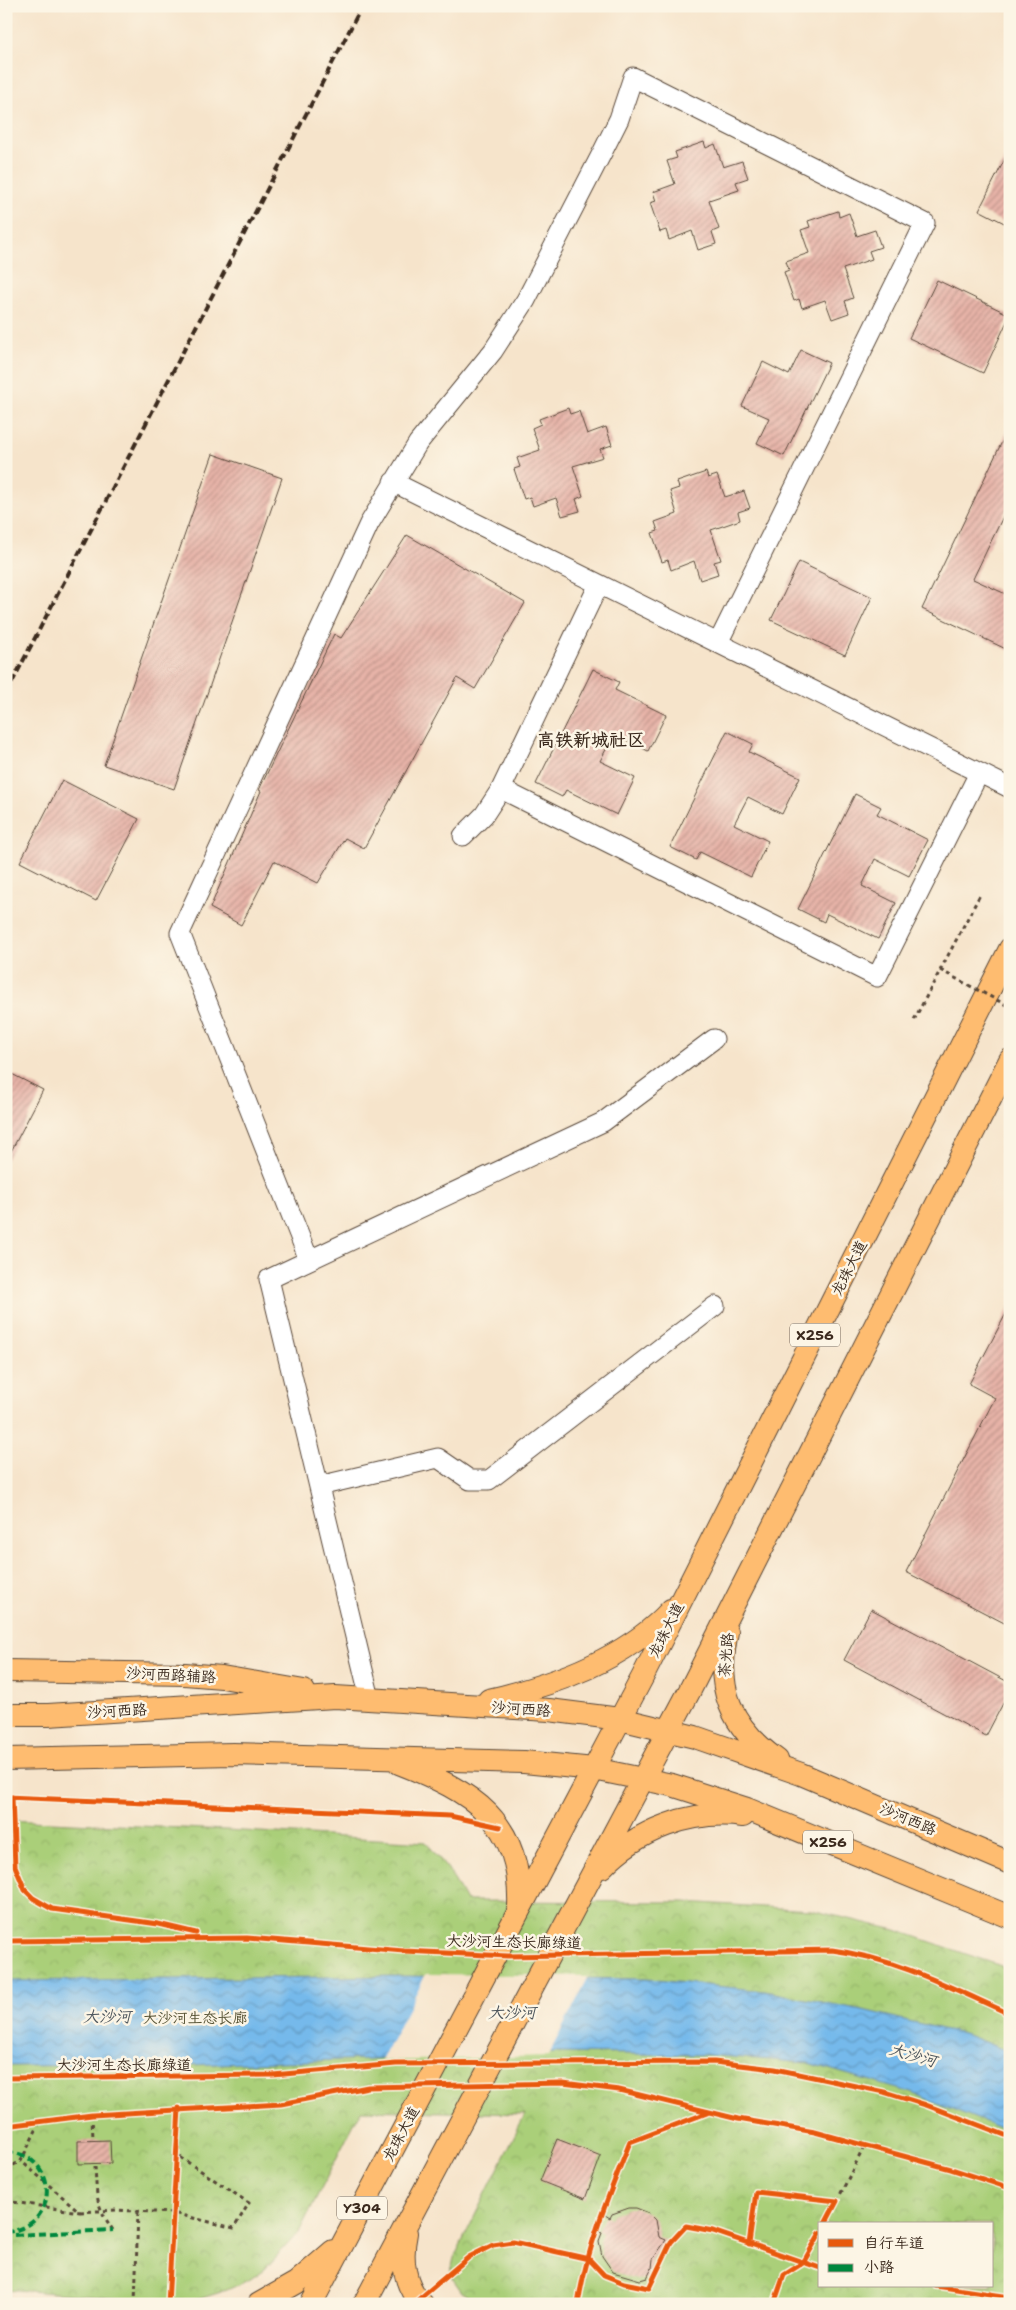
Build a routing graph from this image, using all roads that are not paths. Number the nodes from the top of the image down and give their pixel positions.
1 (393, 482) junction
2 (599, 584) junction
3 (718, 643) junction
4 (979, 773) junction
5 (1010, 788) edge
6 (501, 789) junction
7 (463, 836) dead end
8 (1010, 949) edge
9 (714, 1039) dead end
10 (1010, 1060) edge
11 (309, 1260) junction
12 (715, 1306) dead end
13 (319, 1486) junction
14 (740, 1594) junction
15 (683, 1596) junction
16 (6, 1671) edge
17 (335, 1697) junction
18 (370, 1699) junction
19 (458, 1704) junction
20 (6, 1715) edge
21 (620, 1720) junction
22 (668, 1730) junction
23 (377, 1757) junction
24 (6, 1759) edge
25 (594, 1769) junction
26 (801, 1774) junction
27 (643, 1778) junction
28 (773, 1819) junction
29 (1010, 1863) edge
30 (589, 1880) junction
31 (519, 1911) junction
32 (1010, 1917) edge
33 (410, 2218) junction
34 (346, 2238) junction
35 (259, 2304) edge
36 (311, 2304) edge
37 (364, 2304) edge
38 (422, 2304) edge

1 - 2 street
1 - 3 street
1 - 11 street
2 - 3 street
2 - 6 street
3 - 4 street
4 - 5 street
4 - 6 street
6 - 7 street
8 - 15 main road, 龙珠大道 / X256
9 - 11 street
10 - 14 main road, X256
11 - 13 street
12 - 13 street
13 - 18 street
14 - 22 main road, X256
14 - 26 main road, 茶光路 / X256
15 - 19 main road
15 - 21 main road, 龙珠大道 / X256
16 - 17 main road, 沙河西路辅路
17 - 18 main road, 沙河西路
17 - 20 main road, 沙河西路
18 - 19 main road, 沙河西路
19 - 21 main road, 沙河西路
21 - 22 main road, 沙河西路
21 - 25 main road, 龙珠大道 / X256
22 - 26 main road, 沙河西路
22 - 27 main road, X256
23 - 24 main road
23 - 25 main road
23 - 31 main road
25 - 27 main road, X256
25 - 31 main road, 龙珠大道
26 - 29 main road, 沙河西路 / X256
27 - 28 main road, X256
27 - 30 main road
28 - 30 main road
28 - 32 main road, X256
30 - 33 main road
31 - 34 main road, 龙珠大道 / Y304
33 - 37 main road
33 - 38 main road
34 - 35 main road
34 - 36 main road, 龙珠大道 / Y304

